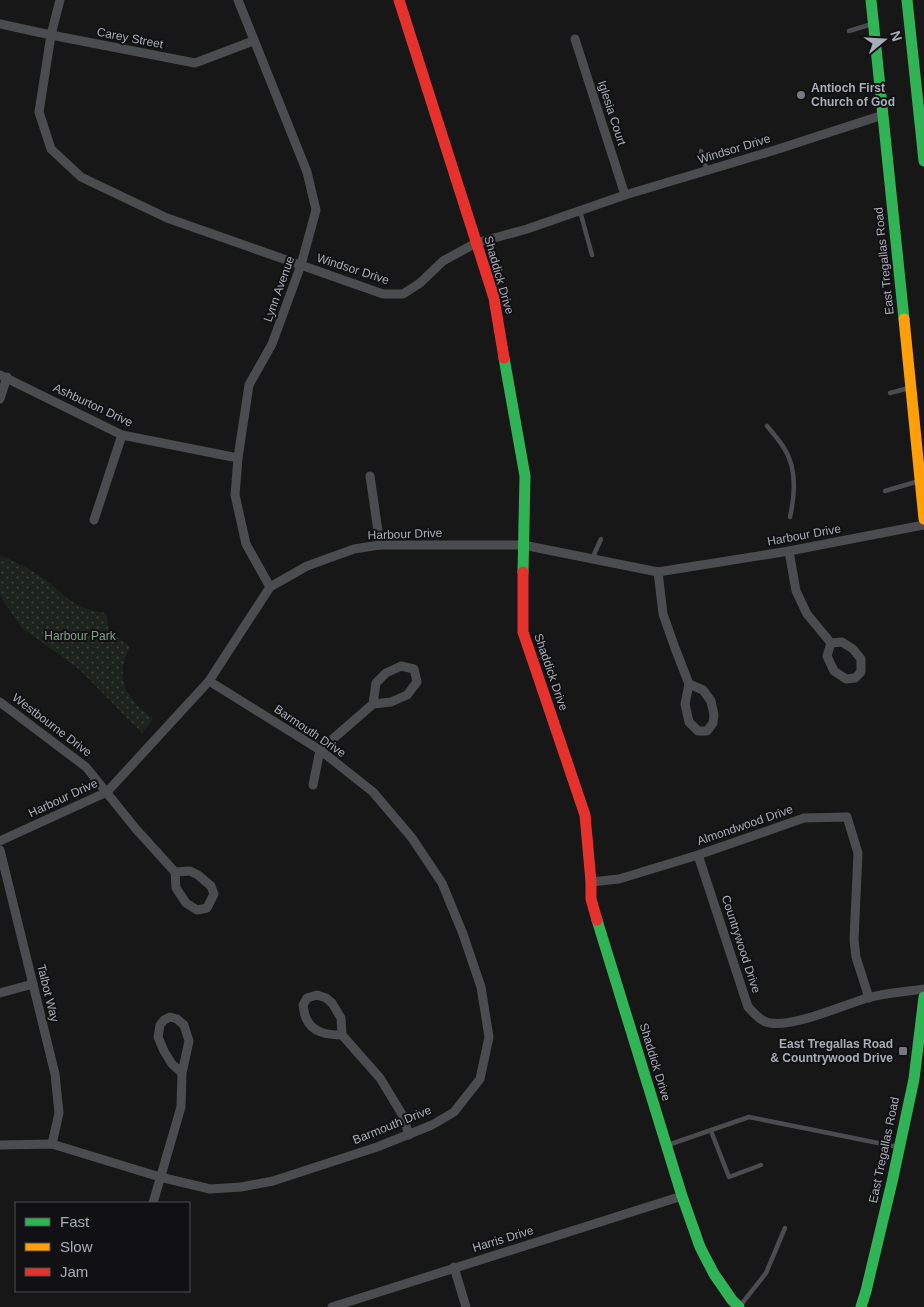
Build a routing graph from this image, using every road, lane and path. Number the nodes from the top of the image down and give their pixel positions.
1 (60, 0) edge
2 (238, 0) edge
3 (399, 0) edge
4 (871, 0) edge
5 (907, 0) edge
6 (873, 23) junction
7 (0, 24) edge
8 (850, 31) dead end
9 (51, 35) junction
10 (575, 39) dead end
11 (253, 41) junction
12 (883, 115) junction
13 (701, 151) dead end
14 (924, 161) edge
15 (707, 171) junction
16 (625, 195) junction
17 (580, 211) junction
18 (476, 243) junction
19 (592, 255) dead end
20 (301, 265) junction
21 (3, 376) edge
22 (911, 387) junction
23 (890, 393) dead end
24 (0, 399) edge
25 (767, 426) dead end
26 (122, 435) junction
27 (238, 458) junction
28 (370, 476) dead end
29 (920, 481) junction
30 (885, 491) dead end
31 (790, 517) dead end
32 (924, 519) edge
33 (94, 520) dead end
34 (924, 525) edge
35 (601, 539) dead end
36 (380, 545) junction
37 (523, 545) junction
38 (789, 551) junction
39 (592, 559) junction
40 (658, 572) junction
41 (270, 587) junction
42 (831, 643) junction
43 (209, 680) junction
44 (689, 684) junction
45 (0, 702) edge
46 (373, 704) junction
47 (320, 750) junction
48 (313, 785) dead end
49 (107, 792) junction
50 (0, 841) edge
51 (0, 850) edge
52 (698, 855) junction
53 (175, 872) junction
54 (591, 882) junction
55 (33, 984) junction
56 (924, 989) edge
57 (0, 993) edge
58 (924, 997) edge
59 (869, 998) junction
60 (342, 1035) junction
61 (182, 1073) junction
62 (711, 1131) junction
63 (409, 1134) junction
64 (52, 1144) junction
65 (0, 1145) edge
66 (666, 1146) junction
67 (900, 1147) junction
68 (761, 1165) dead end
69 (160, 1177) junction
70 (682, 1196) junction
71 (153, 1202) edge
72 (785, 1228) dead end
73 (454, 1267) junction
74 (332, 1307) edge
75 (466, 1307) edge
76 (739, 1307) edge
77 (861, 1307) edge

1 - 9 street, Windsor Drive
2 - 11 street, Lynn Avenue
3 - 18 main road, Shaddick Drive
4 - 6 main road, East Tregallas Road
5 - 14 main road
6 - 8 lane
6 - 12 main road, East Tregallas Road
7 - 9 street, Carey Street
9 - 11 street, Carey Street
9 - 20 street, Windsor Drive
10 - 16 street, Iglesia Court
11 - 20 street, Lynn Avenue
12 - 15 street, Windsor Drive
12 - 22 main road, East Tregallas Road
13 - 15 lane
15 - 16 street, Windsor Drive
16 - 17 street, Windsor Drive
17 - 18 street, Windsor Drive
17 - 19 lane
18 - 20 street, Windsor Drive
18 - 37 main road, Shaddick Drive
20 - 27 street, Lynn Avenue
21 - 24 street
21 - 26 street, Ashburton Drive
22 - 23 lane
22 - 29 main road, East Tregallas Road
25 - 31 lane
26 - 27 street, Ashburton Drive
26 - 33 street
27 - 41 street, Lynn Avenue
28 - 36 street
29 - 30 lane
29 - 32 main road, East Tregallas Road
34 - 38 street, Harbour Drive
35 - 39 lane
36 - 37 street, Harbour Drive
36 - 41 street, Harbour Drive
37 - 39 street, Harbour Drive
37 - 54 main road, Shaddick Drive
38 - 40 street, Harbour Drive
38 - 42 street
39 - 40 street, Harbour Drive
40 - 44 street
41 - 43 street, Harbour Drive
42 - 42 street
43 - 47 street, Barmouth Drive
43 - 49 street, Harbour Drive
44 - 44 street
45 - 49 street, Westbourne Drive
46 - 46 street
46 - 47 street
47 - 48 street
47 - 63 street, Barmouth Drive
49 - 50 street, Harbour Drive
49 - 53 street, Westbourne Drive
51 - 55 street, Talbot Way
52 - 54 street, Almondwood Drive
52 - 59 street, Countrywood Drive
52 - 59 street, Almondwood Drive
53 - 53 street
54 - 66 main road, Shaddick Drive
55 - 57 street
55 - 64 street, Talbot Way
56 - 59 street, Countrywood Drive
58 - 67 main road, East Tregallas Road
60 - 60 street
60 - 63 street
61 - 61 street
61 - 69 street
62 - 66 lane
62 - 67 lane
62 - 68 lane
63 - 69 street, Barmouth Drive
64 - 65 street, Barmouth Drive
64 - 69 street, Barmouth Drive
66 - 70 main road, Shaddick Drive
67 - 77 main road, East Tregallas Road
69 - 71 street
70 - 73 street, Harris Drive
70 - 76 main road, Shaddick Drive
72 - 76 lane
73 - 74 street, Harris Drive
73 - 75 street

